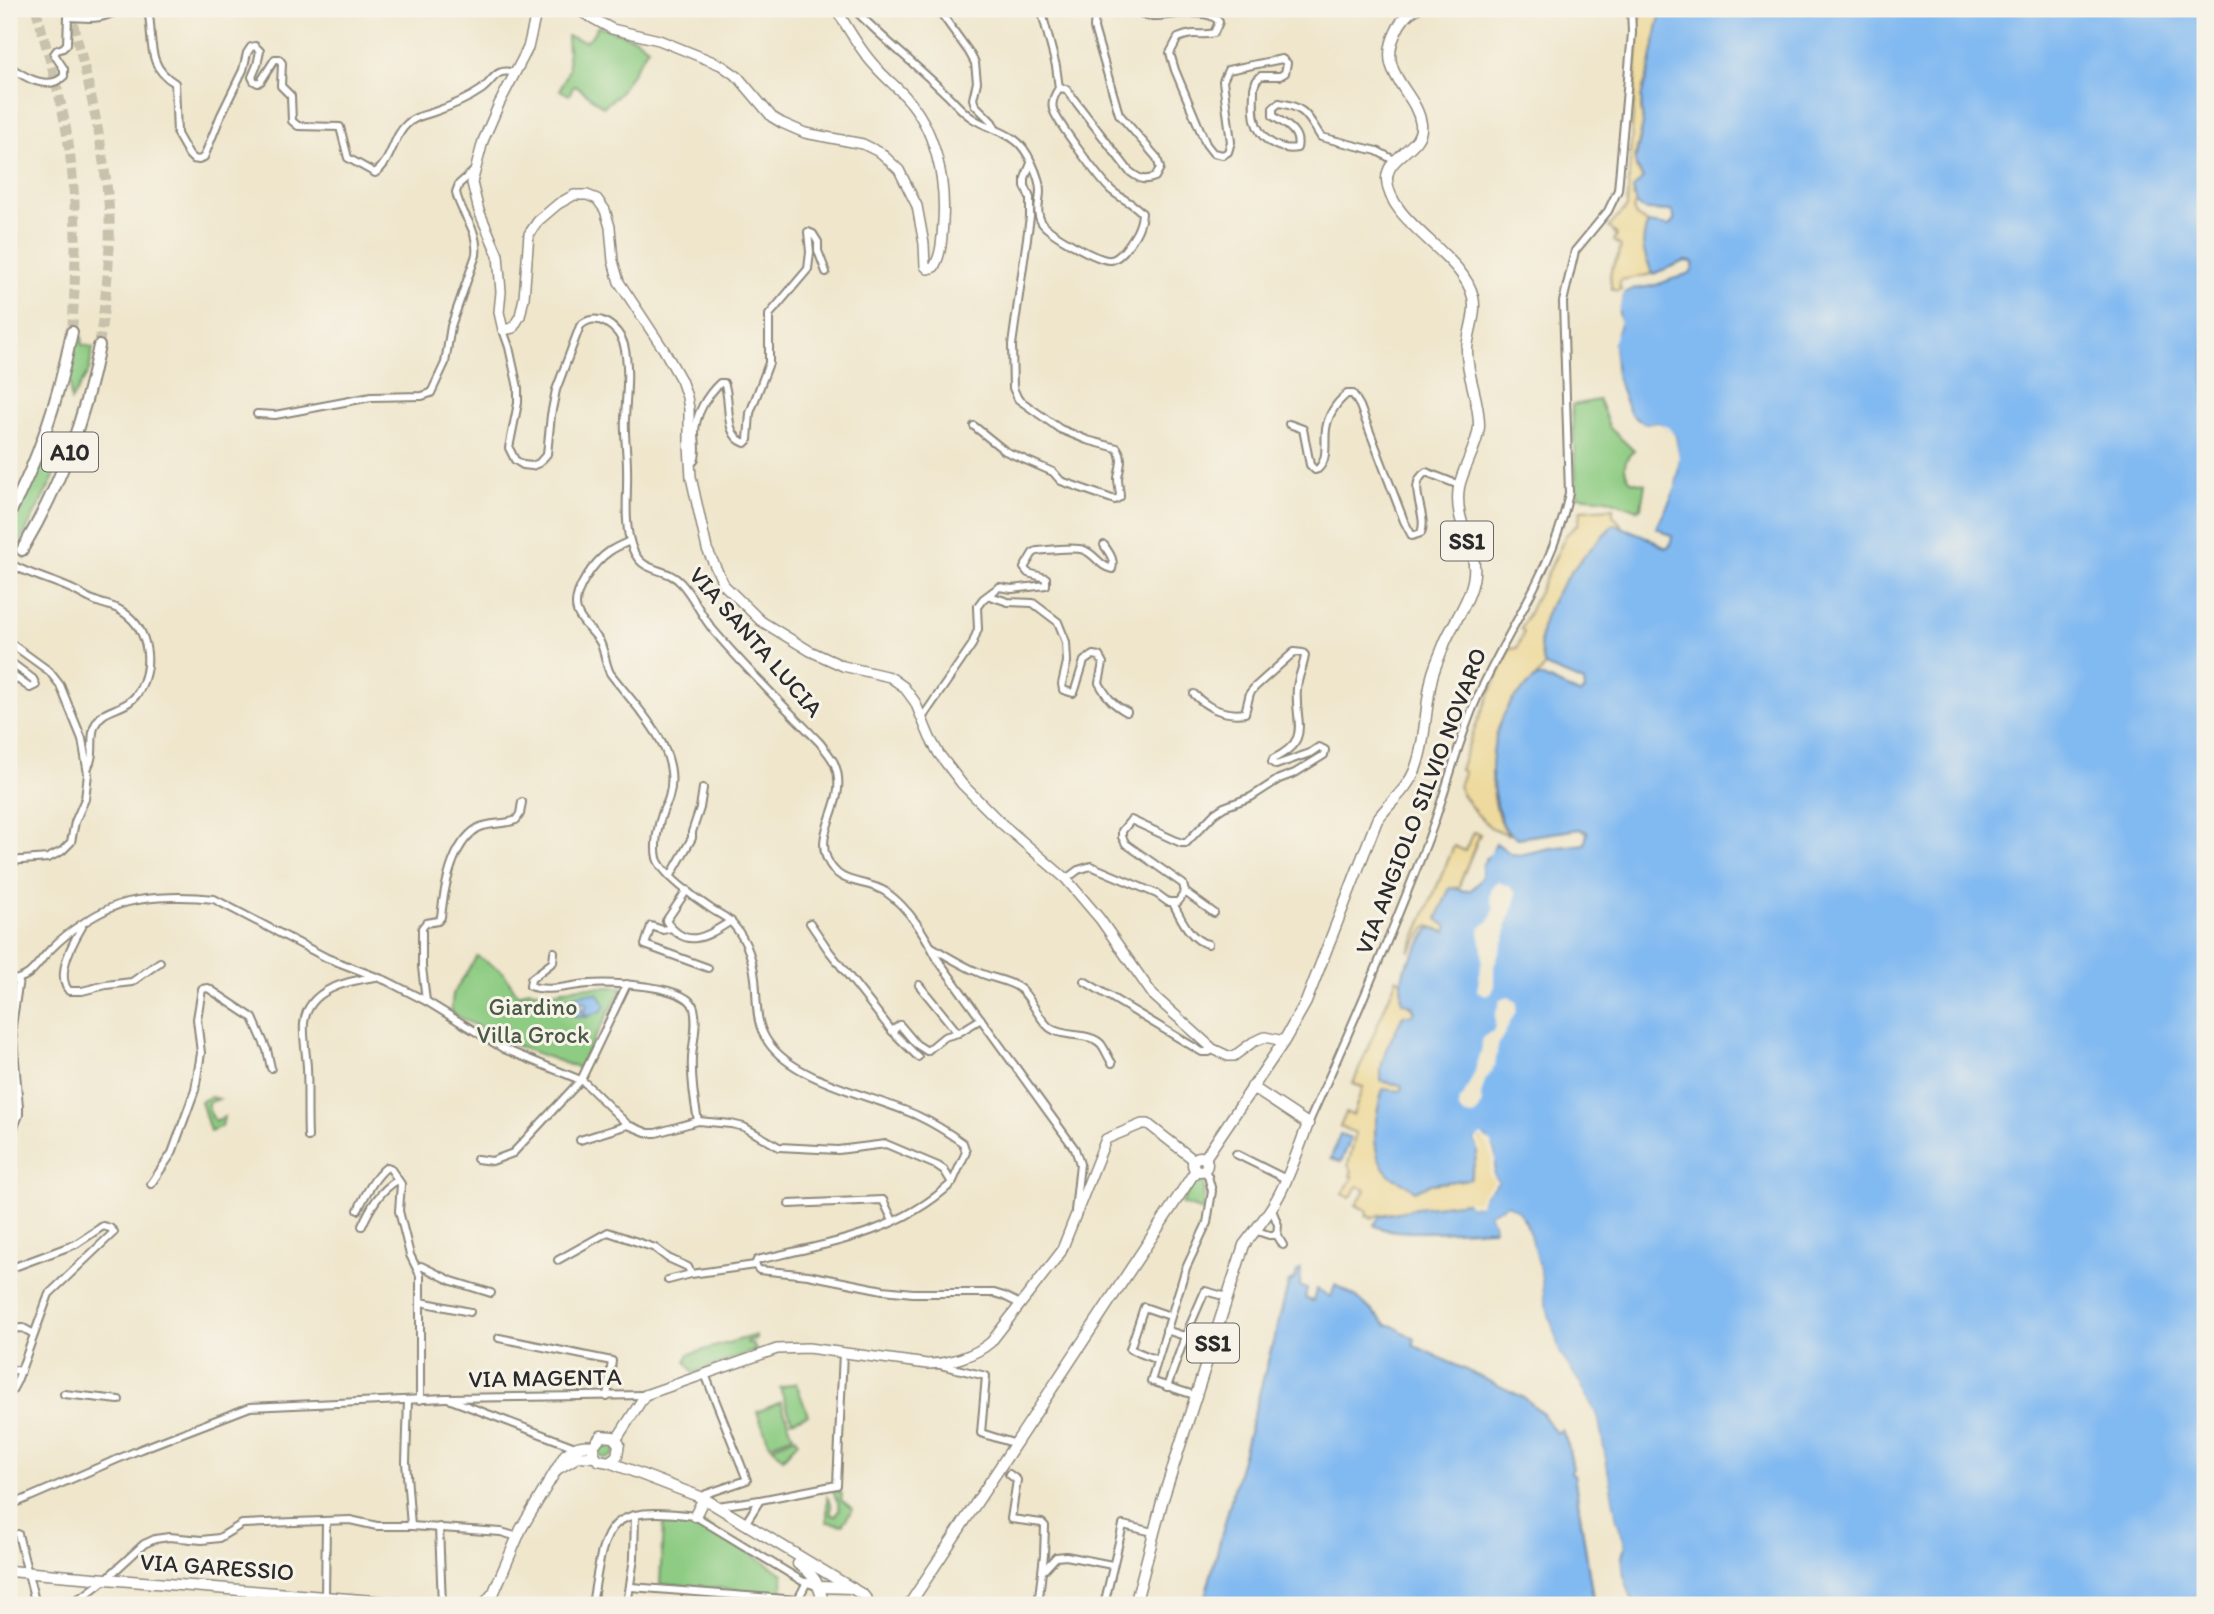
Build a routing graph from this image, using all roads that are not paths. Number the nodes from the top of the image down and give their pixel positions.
1 (121, 9) edge
2 (148, 9) edge
3 (537, 9) edge
4 (576, 9) edge
5 (836, 9) edge
6 (854, 9) edge
7 (938, 9) edge
8 (1041, 9) edge
9 (1100, 9) edge
10 (1130, 9) edge
11 (1416, 9) edge
12 (1631, 9) edge
13 (9, 66) edge
14 (516, 73) junction
15 (1059, 88) junction
16 (996, 130) junction
17 (1394, 160) junction
18 (1031, 163) junction
19 (475, 170) junction
20 (825, 272) dead end
21 (503, 330) junction
22 (72, 332) tunnel mouth
23 (99, 346) tunnel mouth
24 (257, 414) dead end
25 (1289, 424) dead end
26 (974, 426) dead end
27 (690, 461) junction
28 (1459, 485) junction
29 (9, 515) edge
30 (630, 541) junction
31 (1104, 545) dead end
32 (22, 550) tunnel mouth
33 (9, 563) edge
34 (990, 596) junction
35 (9, 642) edge
36 (9, 661) edge
37 (9, 673) edge
38 (1194, 694) dead end
39 (1127, 712) dead end
40 (922, 718) junction
41 (88, 767) junction
42 (703, 788) dead end
43 (522, 802) dead end
44 (9, 861) edge
45 (670, 877) junction
46 (1066, 879) junction
47 (687, 890) junction
48 (1185, 892) junction
49 (1173, 903) junction
50 (1214, 913) dead end
51 (731, 921) junction
52 (85, 922) junction
53 (810, 923) dead end
54 (671, 928) junction
55 (1208, 944) dead end
56 (931, 947) junction
57 (554, 952) dead end
58 (160, 961) dead end
59 (708, 968) dead end
60 (377, 977) junction
61 (19, 979) junction
62 (9, 981) edge
63 (1084, 981) dead end
64 (627, 984) junction
65 (919, 985) dead end
66 (426, 1001) junction
67 (981, 1018) junction
68 (892, 1031) junction
69 (958, 1033) junction
70 (1284, 1041) junction
71 (1213, 1049) junction
72 (918, 1057) dead end
73 (1112, 1063) dead end
74 (271, 1068) dead end
75 (580, 1080) junction
76 (1252, 1087) junction
77 (698, 1121) junction
78 (1308, 1124) junction
79 (628, 1125) junction
80 (308, 1137) dead end
81 (9, 1140) edge
82 (580, 1140) dead end
83 (1236, 1154) dead end
84 (477, 1158) dead end
85 (1200, 1165) junction
86 (1286, 1179) junction
87 (398, 1180) junction
88 (950, 1180) junction
89 (151, 1184) dead end
90 (789, 1204) dead end
91 (1271, 1206) junction
92 (358, 1210) dead end
93 (1076, 1215) junction
94 (894, 1221) junction
95 (362, 1226) dead end
96 (1256, 1231) junction
97 (1277, 1235) junction
98 (1283, 1245) dead end
99 (558, 1260) dead end
100 (755, 1265) junction
101 (9, 1269) edge
102 (417, 1269) junction
103 (691, 1273) junction
104 (668, 1280) dead end
105 (491, 1293) dead end
106 (1227, 1297) junction
107 (421, 1303) junction
108 (1020, 1304) junction
109 (470, 1312) dead end
110 (1170, 1317) junction
111 (9, 1329) edge
112 (1166, 1330) junction
113 (34, 1335) junction
114 (1185, 1337) junction
115 (499, 1338) dead end
116 (1212, 1345) junction
117 (843, 1352) junction
118 (1157, 1360) junction
119 (938, 1364) junction
120 (9, 1369) edge
121 (21, 1371) junction
122 (705, 1374) junction
123 (1167, 1387) junction
124 (64, 1394) dead end
125 (645, 1395) junction
126 (9, 1396) edge
127 (1197, 1396) junction
128 (607, 1397) junction
129 (446, 1398) junction
130 (420, 1399) junction
131 (119, 1400) dead end
132 (408, 1400) junction
133 (616, 1440) junction
134 (1016, 1444) junction
135 (575, 1447) junction
136 (594, 1451) junction
137 (613, 1459) junction
138 (558, 1468) junction
139 (1004, 1471) junction
140 (760, 1500) junction
141 (702, 1501) junction
142 (9, 1504) edge
143 (717, 1507) junction
144 (635, 1515) junction
145 (695, 1516) junction
146 (326, 1522) junction
147 (745, 1524) junction
148 (411, 1525) junction
149 (439, 1527) junction
150 (1153, 1532) junction
151 (18, 1534) dead end
152 (518, 1537) junction
153 (1112, 1565) junction
154 (806, 1568) junction
155 (9, 1572) edge
156 (1042, 1572) junction
157 (26, 1573) junction
158 (106, 1579) junction
159 (807, 1584) junction
160 (631, 1587) junction
161 (819, 1587) junction
162 (852, 1588) junction
163 (325, 1597) junction
164 (796, 1602) edge
165 (36, 1605) edge
166 (66, 1605) edge
167 (421, 1605) edge
168 (442, 1605) edge
169 (486, 1605) edge
170 (592, 1605) edge
171 (627, 1605) edge
172 (823, 1605) edge
173 (872, 1605) edge
174 (909, 1605) edge
175 (1038, 1605) edge
176 (1104, 1605) edge
177 (1135, 1605) edge

1 - 13 street
2 - 14 street
3 - 14 main road
4 - 5 main road
6 - 16 street
7 - 16 street
8 - 15 street
9 - 15 street
10 - 17 street
11 - 17 main road
12 - 78 street, VIA ANGIOLO SILVIO NOVARO
14 - 19 main road
15 - 18 street
16 - 18 street
17 - 28 main road, SS1
18 - 26 street
19 - 21 main road
19 - 24 street
20 - 27 street
21 - 27 main road
21 - 30 street
22 - 29 highway, A10
23 - 32 highway, A10
25 - 28 street
27 - 40 main road
28 - 70 main road, SS1
30 - 45 street
30 - 56 street, VIA SANTA LUCIA
31 - 34 street
33 - 41 street
34 - 39 street
34 - 40 street
35 - 41 street
36 - 37 street
38 - 48 street
40 - 46 main road
41 - 44 street
42 - 45 street
43 - 66 street
45 - 47 street
46 - 49 street
46 - 71 main road
47 - 51 street
47 - 54 street
48 - 49 street
48 - 50 street
49 - 55 street
51 - 54 street
51 - 88 street
52 - 58 street
52 - 60 street
52 - 61 street
53 - 68 street
54 - 59 street
56 - 67 street, VIA SANTA LUCIA
56 - 73 street
57 - 64 street
60 - 66 street
60 - 80 street
61 - 62 street
61 - 81 street
63 - 71 street
64 - 75 street
64 - 77 street
65 - 69 street
66 - 75 street
67 - 69 street
67 - 93 street, VIA SANTA LUCIA
68 - 69 street
68 - 72 street
70 - 71 main road
70 - 76 main road, SS1
74 - 89 street
75 - 79 street
75 - 84 street
76 - 78 main road
76 - 85 main road, SS1
77 - 79 street
77 - 88 street
78 - 86 main road, SS1
79 - 82 street
83 - 86 street
85 - 93 main road
85 - 110 street
85 - 134 main road, SS1
86 - 91 main road, SS1
87 - 92 street
87 - 95 street
87 - 102 street
88 - 94 street
90 - 94 street
91 - 96 main road, SS1
91 - 97 street
93 - 108 main road
94 - 100 street
96 - 97 street
96 - 106 main road, SS1
97 - 98 street
99 - 103 street
100 - 103 street
100 - 108 street
101 - 113 street
102 - 105 street
102 - 107 street
103 - 104 street
106 - 114 street
106 - 116 main road, SS1
107 - 109 street
107 - 130 street
108 - 119 main road
110 - 112 street
110 - 118 street
111 - 113 street
112 - 114 street
112 - 118 street
113 - 121 street
114 - 116 street
114 - 123 street
115 - 128 street
116 - 127 main road, SS1
117 - 119 main road
117 - 122 main road
117 - 140 street
118 - 123 street
119 - 134 street
120 - 121 street
121 - 126 street
122 - 125 main road
122 - 141 street
123 - 127 street
124 - 131 street
125 - 128 street, VIA MAGENTA
125 - 133 main road
127 - 150 main road, SS1
128 - 129 street, VIA MAGENTA
129 - 130 street, VIA MAGENTA
129 - 135 street
130 - 132 street, VIA MAGENTA
132 - 142 street, VIA MAGENTA
132 - 148 street
133 - 136 main road
133 - 137 main road
134 - 139 main road, SS1
135 - 136 main road
135 - 138 main road
136 - 137 main road
136 - 138 main road
137 - 141 main road
138 - 152 main road
139 - 156 street
139 - 174 main road, SS1
140 - 143 street
140 - 147 street
141 - 143 main road
141 - 145 main road
141 - 154 main road
143 - 147 main road
144 - 145 street
144 - 160 street
144 - 170 street
145 - 159 street
146 - 148 street
146 - 158 street
146 - 163 street
147 - 162 main road
148 - 149 street
149 - 152 street
149 - 168 street
150 - 153 street
150 - 177 main road, SS1
151 - 157 street
152 - 169 main road
153 - 156 street
153 - 176 street
154 - 159 street
154 - 161 main road
155 - 157 main road, VIA GARESSIO
156 - 175 street
157 - 158 main road, VIA GARESSIO
157 - 165 street
158 - 163 main road, VIA GARESSIO
158 - 166 street
159 - 161 street
159 - 164 street
160 - 164 street
160 - 171 street
161 - 162 main road
161 - 172 main road
162 - 173 main road
163 - 167 main road, VIA GARESSIO

